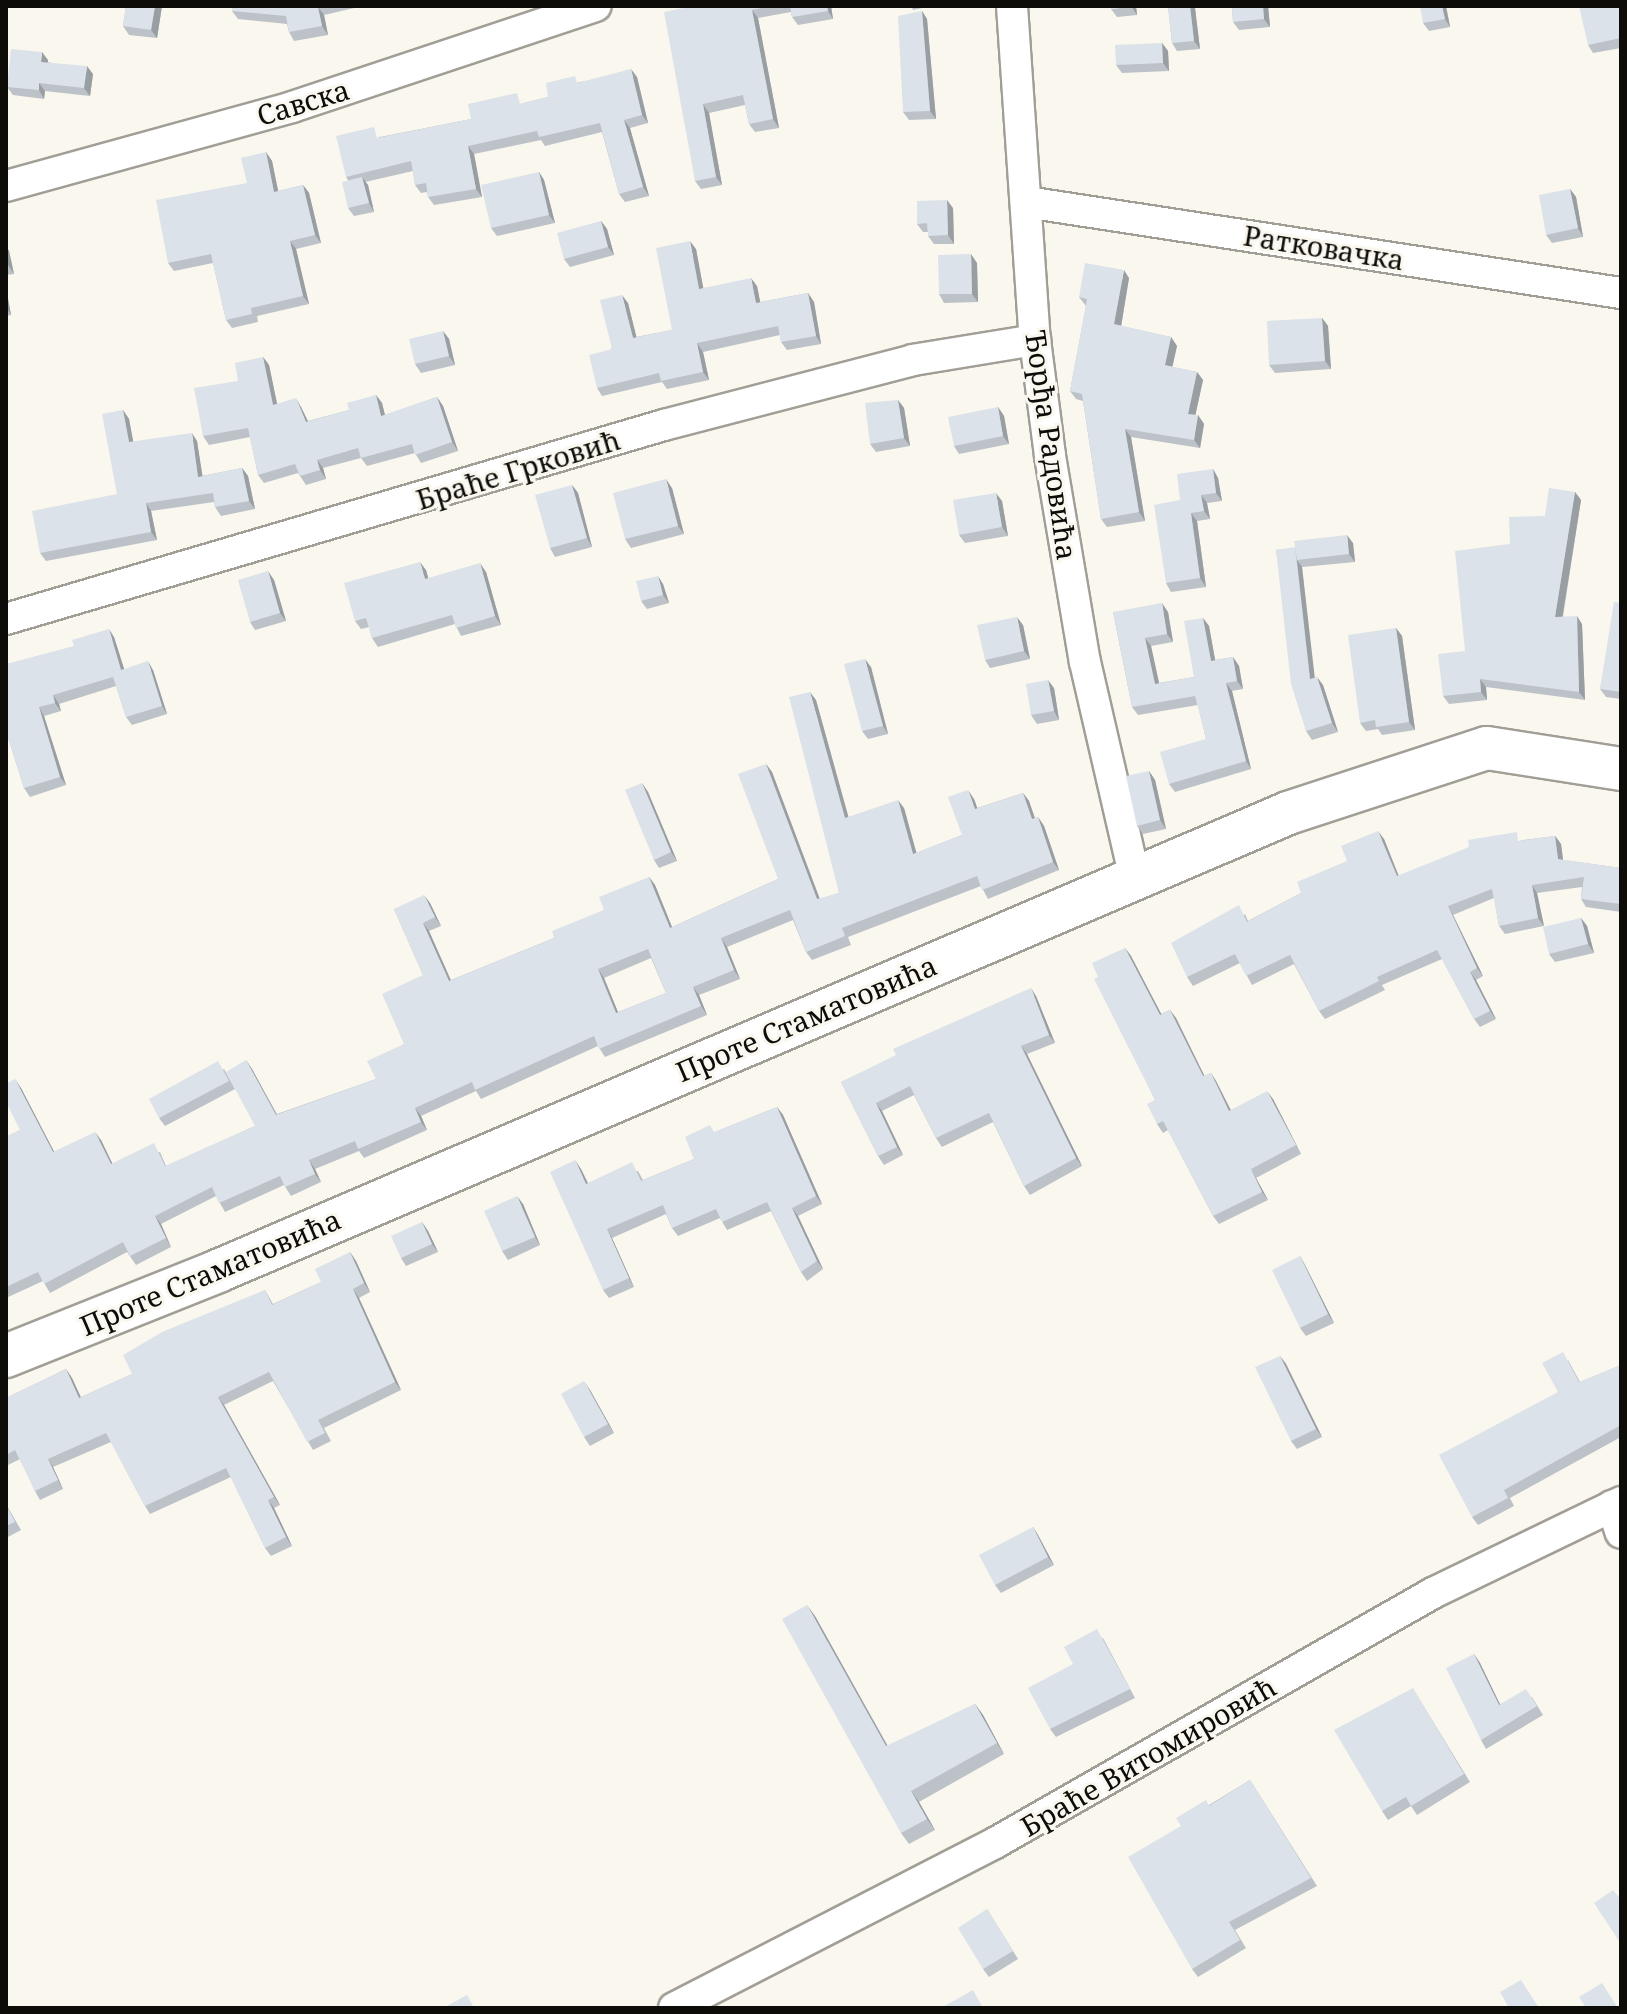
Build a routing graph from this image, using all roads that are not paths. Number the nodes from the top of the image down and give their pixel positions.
1 (596, 6) edge
2 (1012, 6) edge
3 (6, 186) edge
4 (1026, 202) junction
5 (1621, 293) edge
6 (1035, 340) junction
7 (6, 619) edge
8 (1621, 769) edge
9 (1135, 878) junction
10 (6, 1356) edge
11 (1618, 1514) edge
12 (674, 2008) edge

1 - 3 street, Савска
2 - 4 street, Ђорђа Радовића
4 - 5 street, Ратковачка
4 - 6 street, Ђорђа Радовића
6 - 7 street, Браће Грковић
6 - 9 street, Ђорђа Радовића
8 - 9 street, Проте Стаматовића
9 - 10 street, Проте Стаматовића
11 - 12 street, Браће Витомировић

